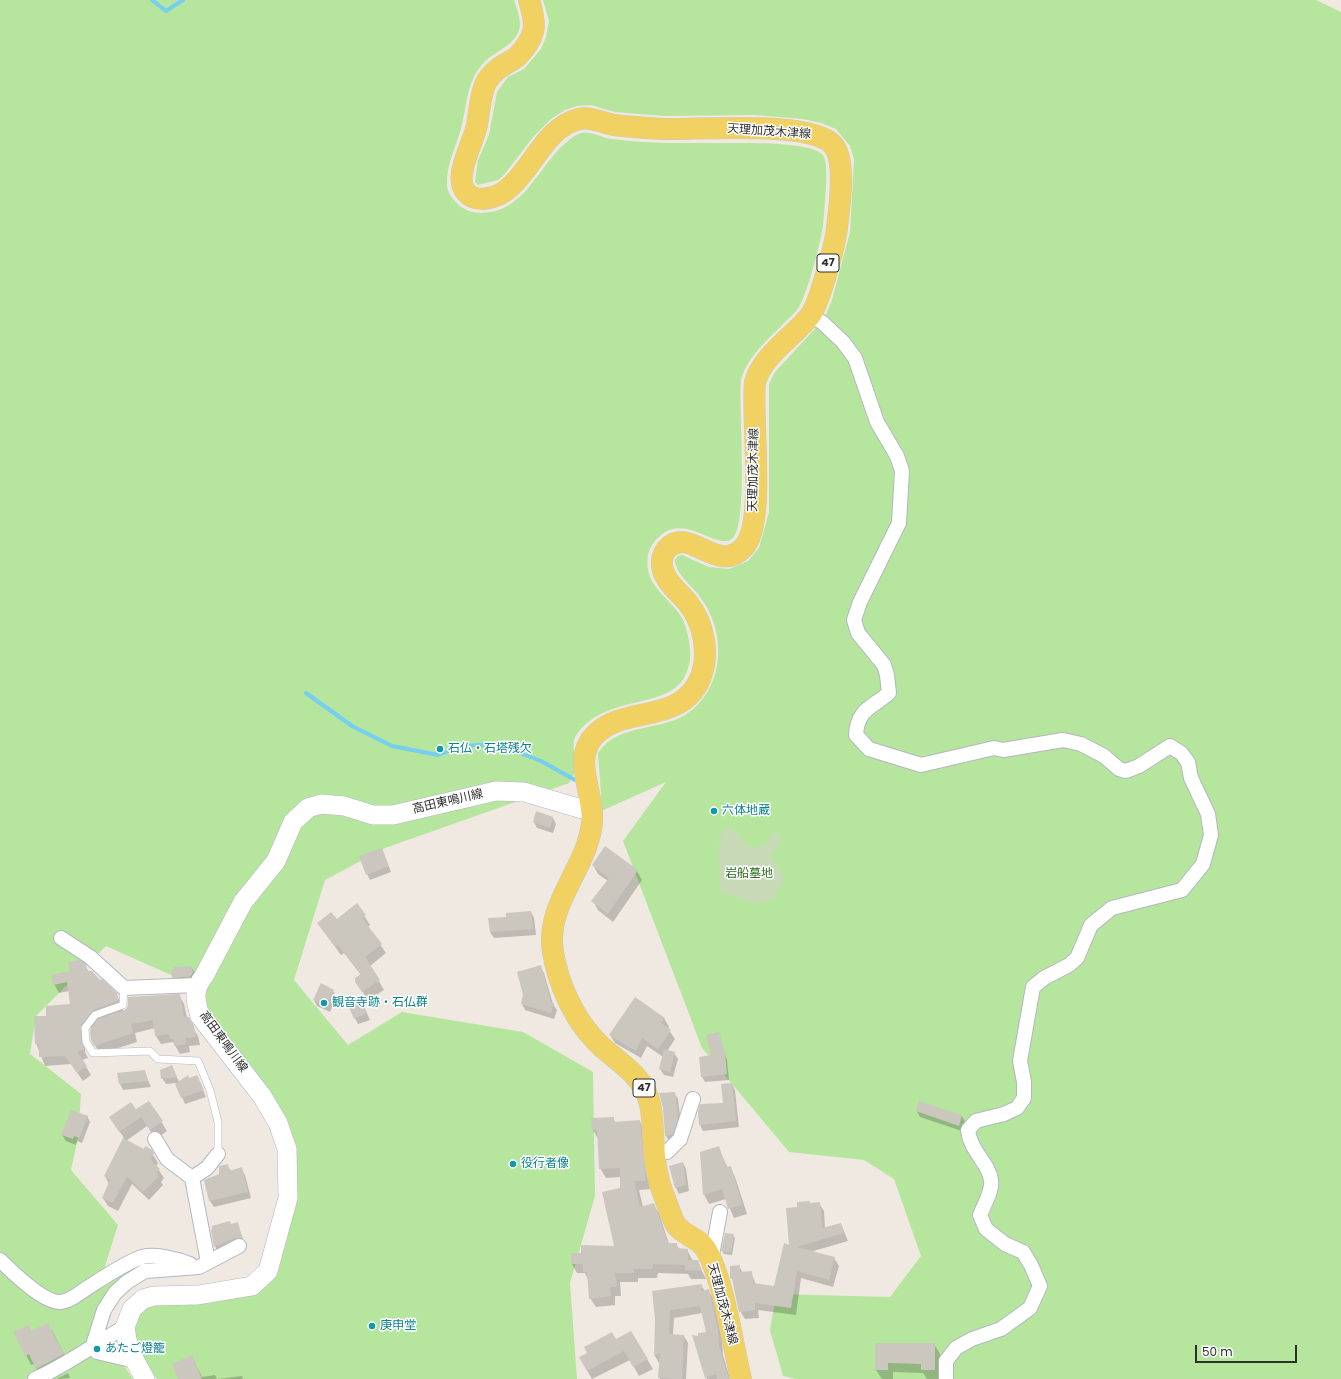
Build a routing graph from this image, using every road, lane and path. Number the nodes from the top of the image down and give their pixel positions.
1 (529, 0) edge
2 (811, 315) junction
3 (592, 812) junction
4 (61, 938) dead end
5 (197, 985) junction
6 (124, 988) junction
7 (692, 1100) dead end
8 (155, 1139) dead end
9 (654, 1153) junction
10 (218, 1154) joint
11 (192, 1178) junction
12 (720, 1212) dead end
13 (239, 1246) dead end
14 (0, 1260) edge
15 (711, 1260) junction
16 (203, 1264) junction
17 (125, 1327) junction
18 (93, 1345) junction
19 (135, 1361) junction
20 (35, 1379) edge
21 (145, 1379) edge
22 (741, 1379) edge
23 (946, 1379) edge

1 - 2 main road, 天理加茂木津線 / 47
2 - 3 main road, 天理加茂木津線 / 47
2 - 23 street
3 - 5 main road, 高田東鳴川線
3 - 9 main road, 天理加茂木津線 / 47
4 - 6 street
5 - 6 street
5 - 17 main road, 高田東鳴川線
6 - 10 lane
7 - 9 street
8 - 11 street
9 - 15 main road, 天理加茂木津線 / 47
10 - 11 street
11 - 16 street
12 - 15 street
13 - 16 street
14 - 16 street
15 - 22 main road, 天理加茂木津線 / 47
16 - 18 street
17 - 18 street
17 - 19 main road
18 - 19 street
18 - 20 street
19 - 21 main road

